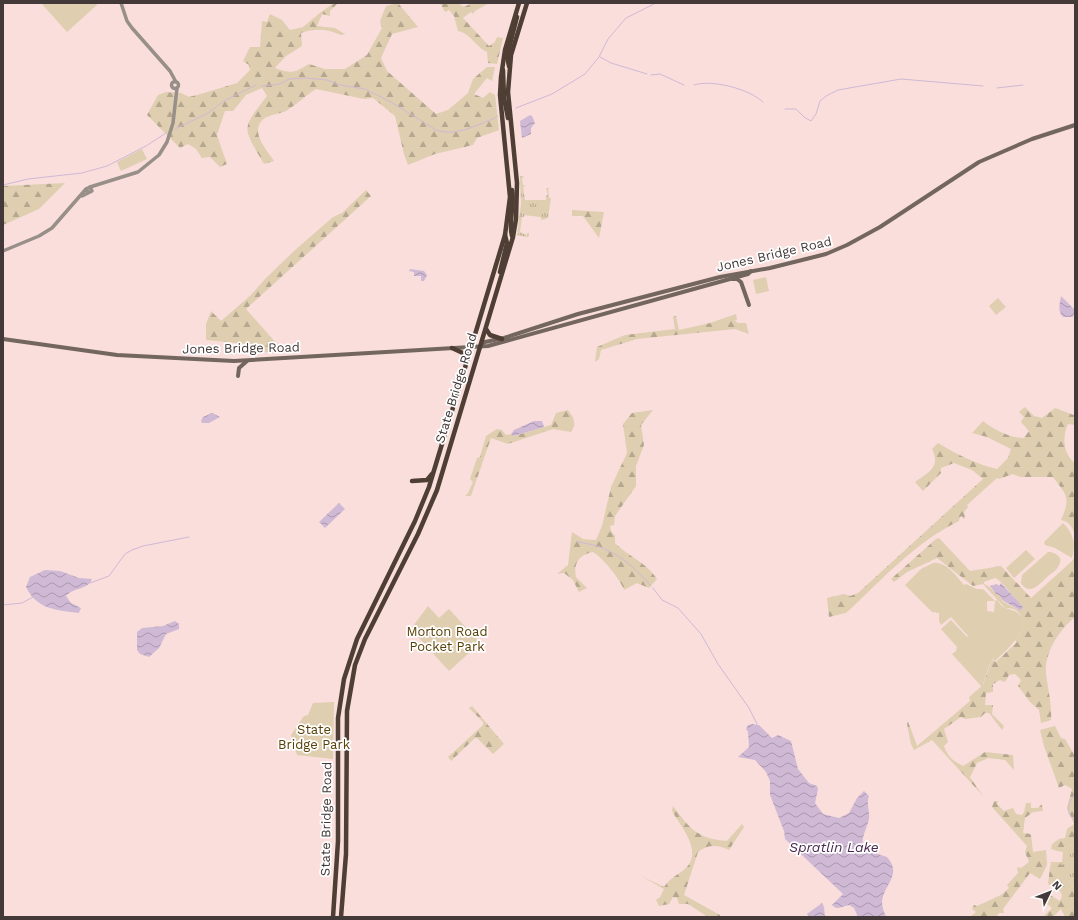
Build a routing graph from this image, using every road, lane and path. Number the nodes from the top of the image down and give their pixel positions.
1 (121, 3) edge
2 (527, 3) edge
3 (518, 4) edge
4 (502, 66) junction
5 (510, 68) junction
6 (174, 83) junction
7 (175, 88) junction
8 (1074, 125) edge
9 (511, 127) junction
10 (509, 175) junction
11 (505, 236) junction
12 (512, 237) junction
13 (3, 251) edge
14 (751, 271) junction
15 (709, 284) junction
16 (498, 288) junction
17 (750, 305) dead end
18 (555, 324) junction
19 (486, 328) junction
20 (3, 339) edge
21 (474, 339) junction
22 (502, 339) junction
23 (481, 345) junction
24 (472, 346) junction
25 (452, 348) junction
26 (247, 360) junction
27 (467, 363) junction
28 (238, 376) dead end
29 (440, 454) junction
30 (412, 481) dead end
31 (349, 740) dead end
32 (346, 766) junction
33 (333, 917) edge
34 (341, 917) edge

1 - 6 street
2 - 5 highway, State Bridge Road
3 - 4 highway, State Bridge Road
3 - 5 highway
4 - 9 highway
4 - 10 highway, State Bridge Road
5 - 9 highway, State Bridge Road
6 - 7 street
6 - 7 street
7 - 13 street
8 - 14 main road, Jones Bridge Road
9 - 12 highway, State Bridge Road
10 - 11 highway, State Bridge Road
10 - 12 highway
11 - 16 highway
11 - 21 highway, State Bridge Road
12 - 16 highway, State Bridge Road
14 - 15 main road, Jones Bridge Road
14 - 18 main road, Jones Bridge Road
15 - 17 main road
15 - 18 main road, Jones Bridge Road
16 - 19 highway, State Bridge Road
18 - 22 main road, Jones Bridge Road
18 - 23 main road, Jones Bridge Road
19 - 22 highway
19 - 23 highway, State Bridge Road
20 - 26 main road, Jones Bridge Road
21 - 23 highway
21 - 24 highway, State Bridge Road
22 - 23 main road, Jones Bridge Road
23 - 24 main road, Jones Bridge Road
23 - 32 highway, State Bridge Road
24 - 25 main road, Jones Bridge Road
24 - 27 highway, State Bridge Road
25 - 26 main road, Jones Bridge Road
25 - 27 highway
26 - 28 main road
27 - 29 highway, State Bridge Road
29 - 30 highway, State Bridge Road
29 - 33 highway, State Bridge Road
31 - 32 highway, State Bridge Road
32 - 34 highway, State Bridge Road

